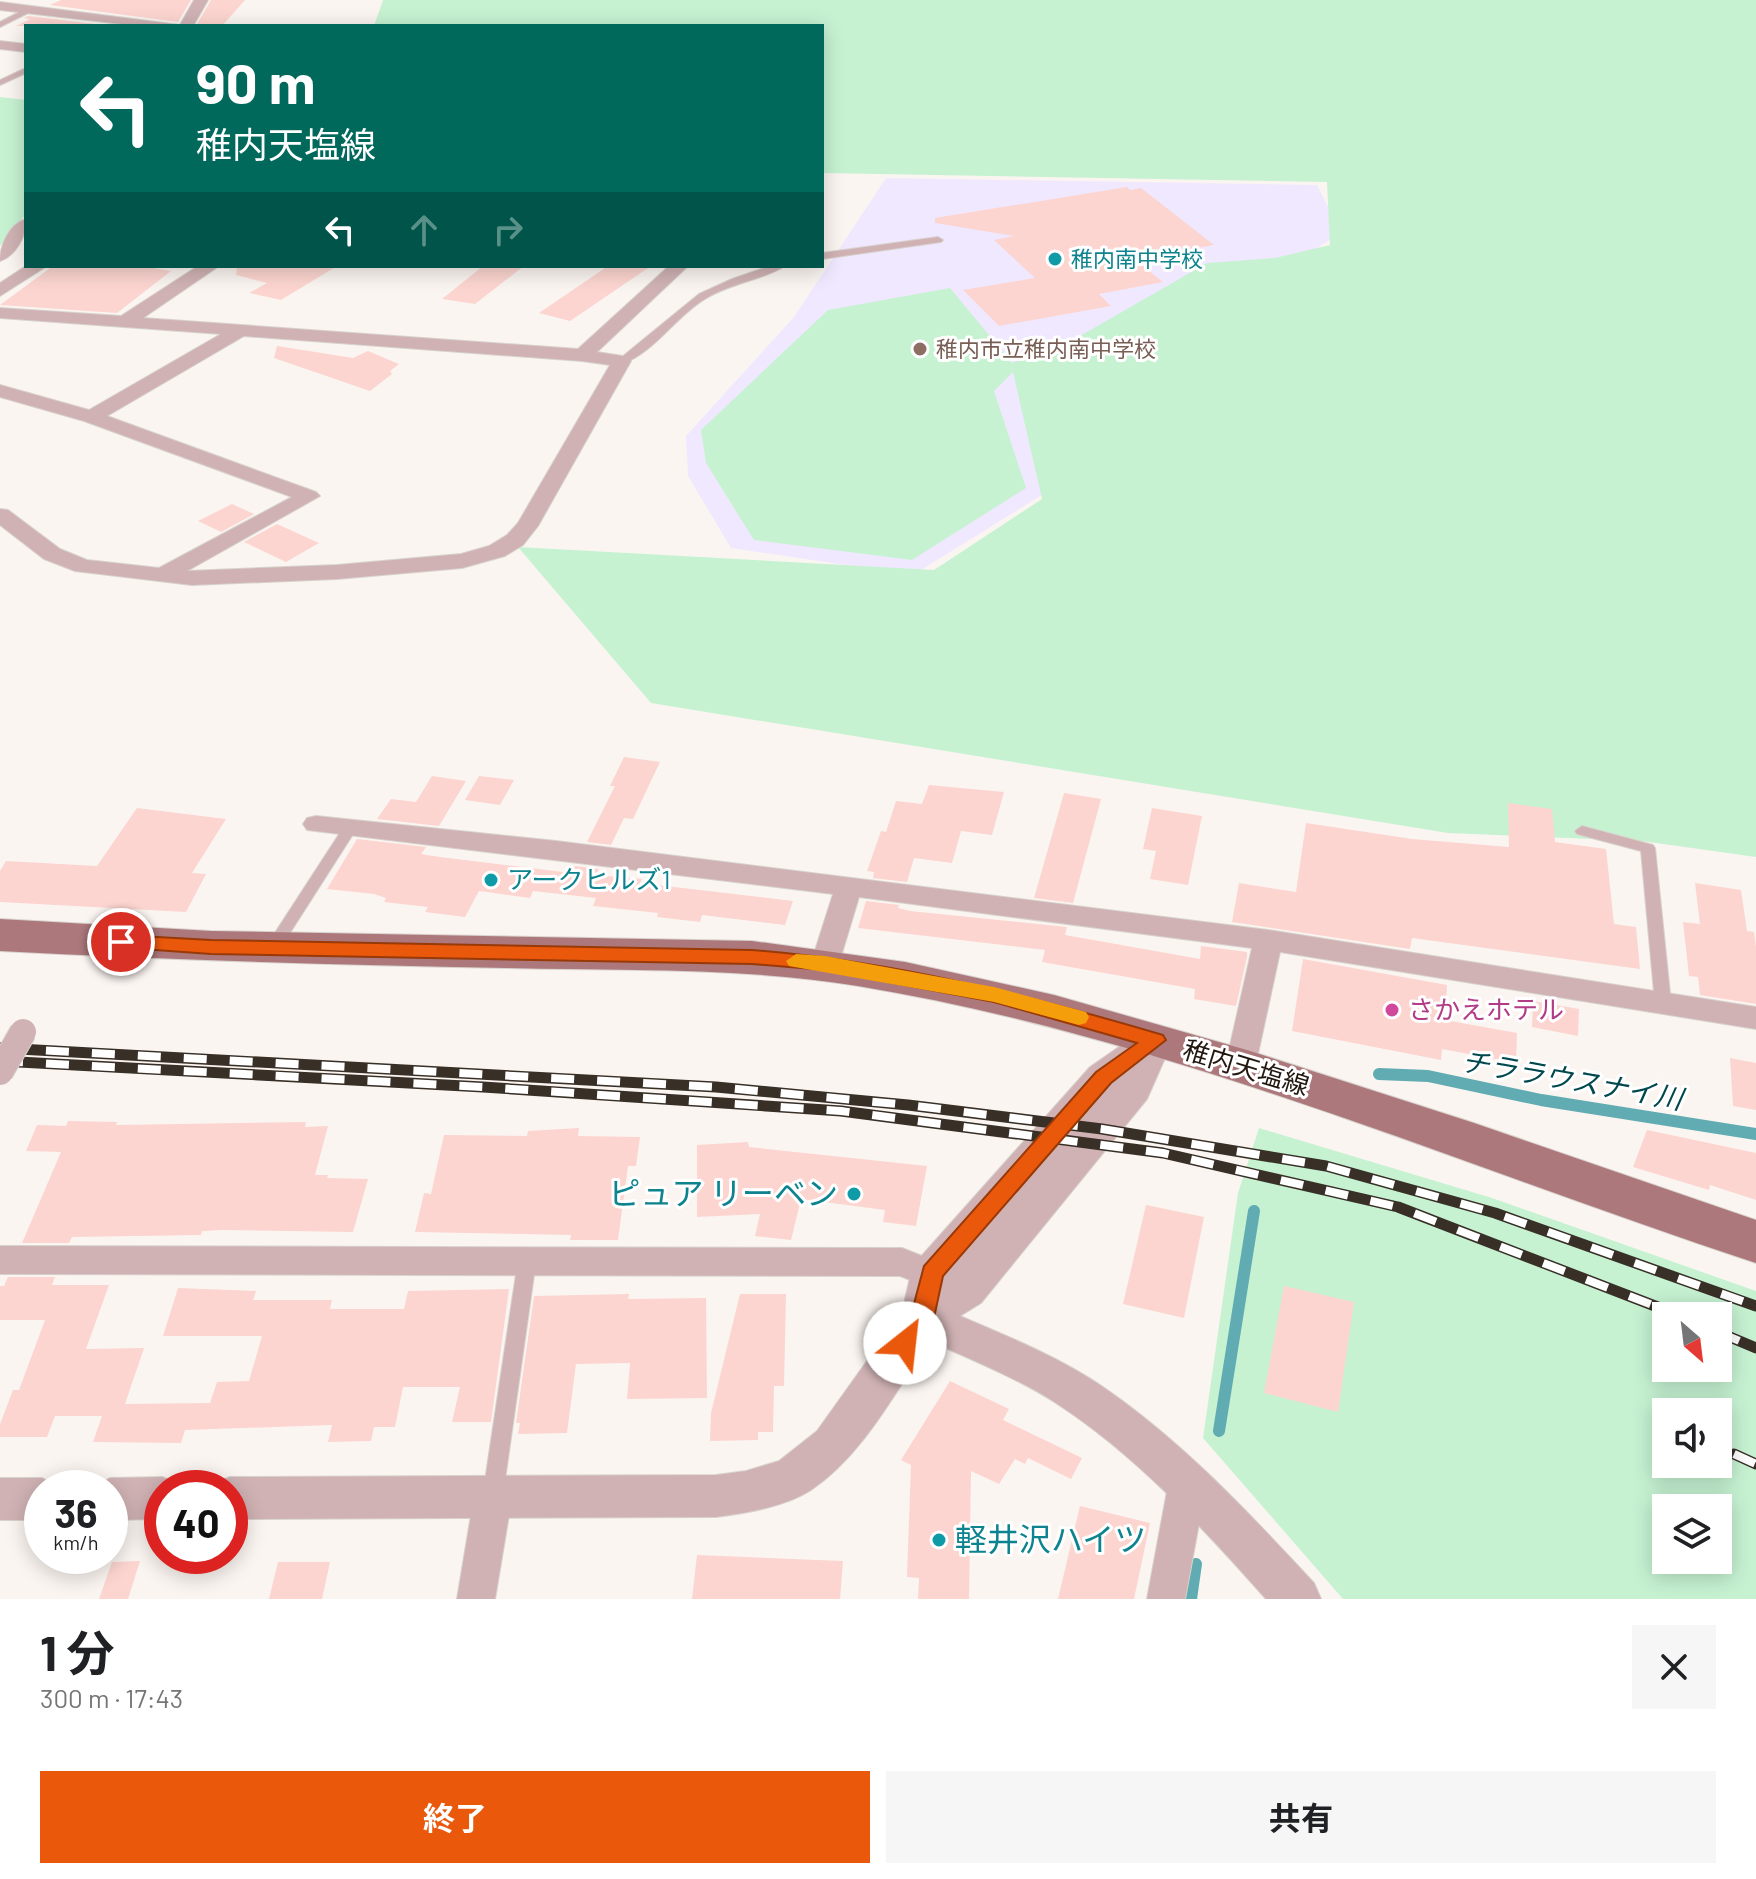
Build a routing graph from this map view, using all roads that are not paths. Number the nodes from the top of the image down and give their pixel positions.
1 (201, 0) edge
2 (0, 6) edge
3 (32, 9) junction
4 (157, 24) edge
5 (187, 24) edge
6 (0, 25) edge
7 (2, 46) edge
8 (24, 48) edge
9 (24, 72) edge
10 (0, 83) edge
11 (24, 226) edge
12 (938, 240) dead end
13 (824, 255) edge
14 (0, 256) edge
15 (35, 268) edge
16 (207, 268) edge
17 (677, 268) edge
18 (774, 268) edge
19 (0, 291) edge
20 (0, 313) edge
21 (123, 323) junction
22 (240, 331) junction
23 (582, 355) junction
24 (622, 361) junction
25 (0, 391) edge
26 (91, 417) junction
27 (0, 515) edge
28 (162, 575) junction
29 (316, 824) dead end
30 (350, 828) junction
31 (1582, 831) dead end
32 (849, 886) junction
33 (0, 935) edge
34 (1268, 940) junction
35 (273, 948) junction
36 (825, 963) junction
37 (1663, 1003) junction
38 (1756, 1018) edge
39 (23, 1032) dead end
40 (1155, 1040) junction
41 (1241, 1063) junction
42 (0, 1072) edge
43 (1756, 1242) edge
44 (0, 1260) edge
45 (527, 1261) junction
46 (949, 1282) junction
47 (922, 1318) junction
48 (1187, 1486) junction
49 (493, 1497) junction
50 (248, 1498) edge
51 (0, 1499) edge
52 (24, 1499) edge
53 (476, 1599) edge
54 (1166, 1599) edge
55 (1297, 1599) edge

1 - 5 street
2 - 3 street
3 - 4 street
3 - 6 lane
7 - 8 street
9 - 10 lane
11 - 14 street
12 - 13 lane
15 - 19 street
16 - 21 street
17 - 23 street
18 - 24 lane
20 - 21 street
21 - 22 street
22 - 23 street
22 - 26 street
23 - 24 street
24 - 28 street
25 - 26 street
26 - 28 street
27 - 28 street
29 - 30 street
30 - 32 street
30 - 35 lane
31 - 37 lane
32 - 34 street
32 - 36 street
33 - 35 main road, 稚内天塩線
34 - 37 street
34 - 41 street
35 - 36 main road, 稚内天塩線
36 - 40 main road, 稚内天塩線
37 - 38 street
39 - 42 street, bridge
40 - 41 main road, 稚内天塩線
40 - 46 street
41 - 43 main road, 稚内天塩線
44 - 45 street
45 - 46 street
45 - 49 lane
46 - 47 street
47 - 48 street
47 - 49 street
48 - 54 street
48 - 55 street
49 - 50 street
49 - 53 street
51 - 52 street

